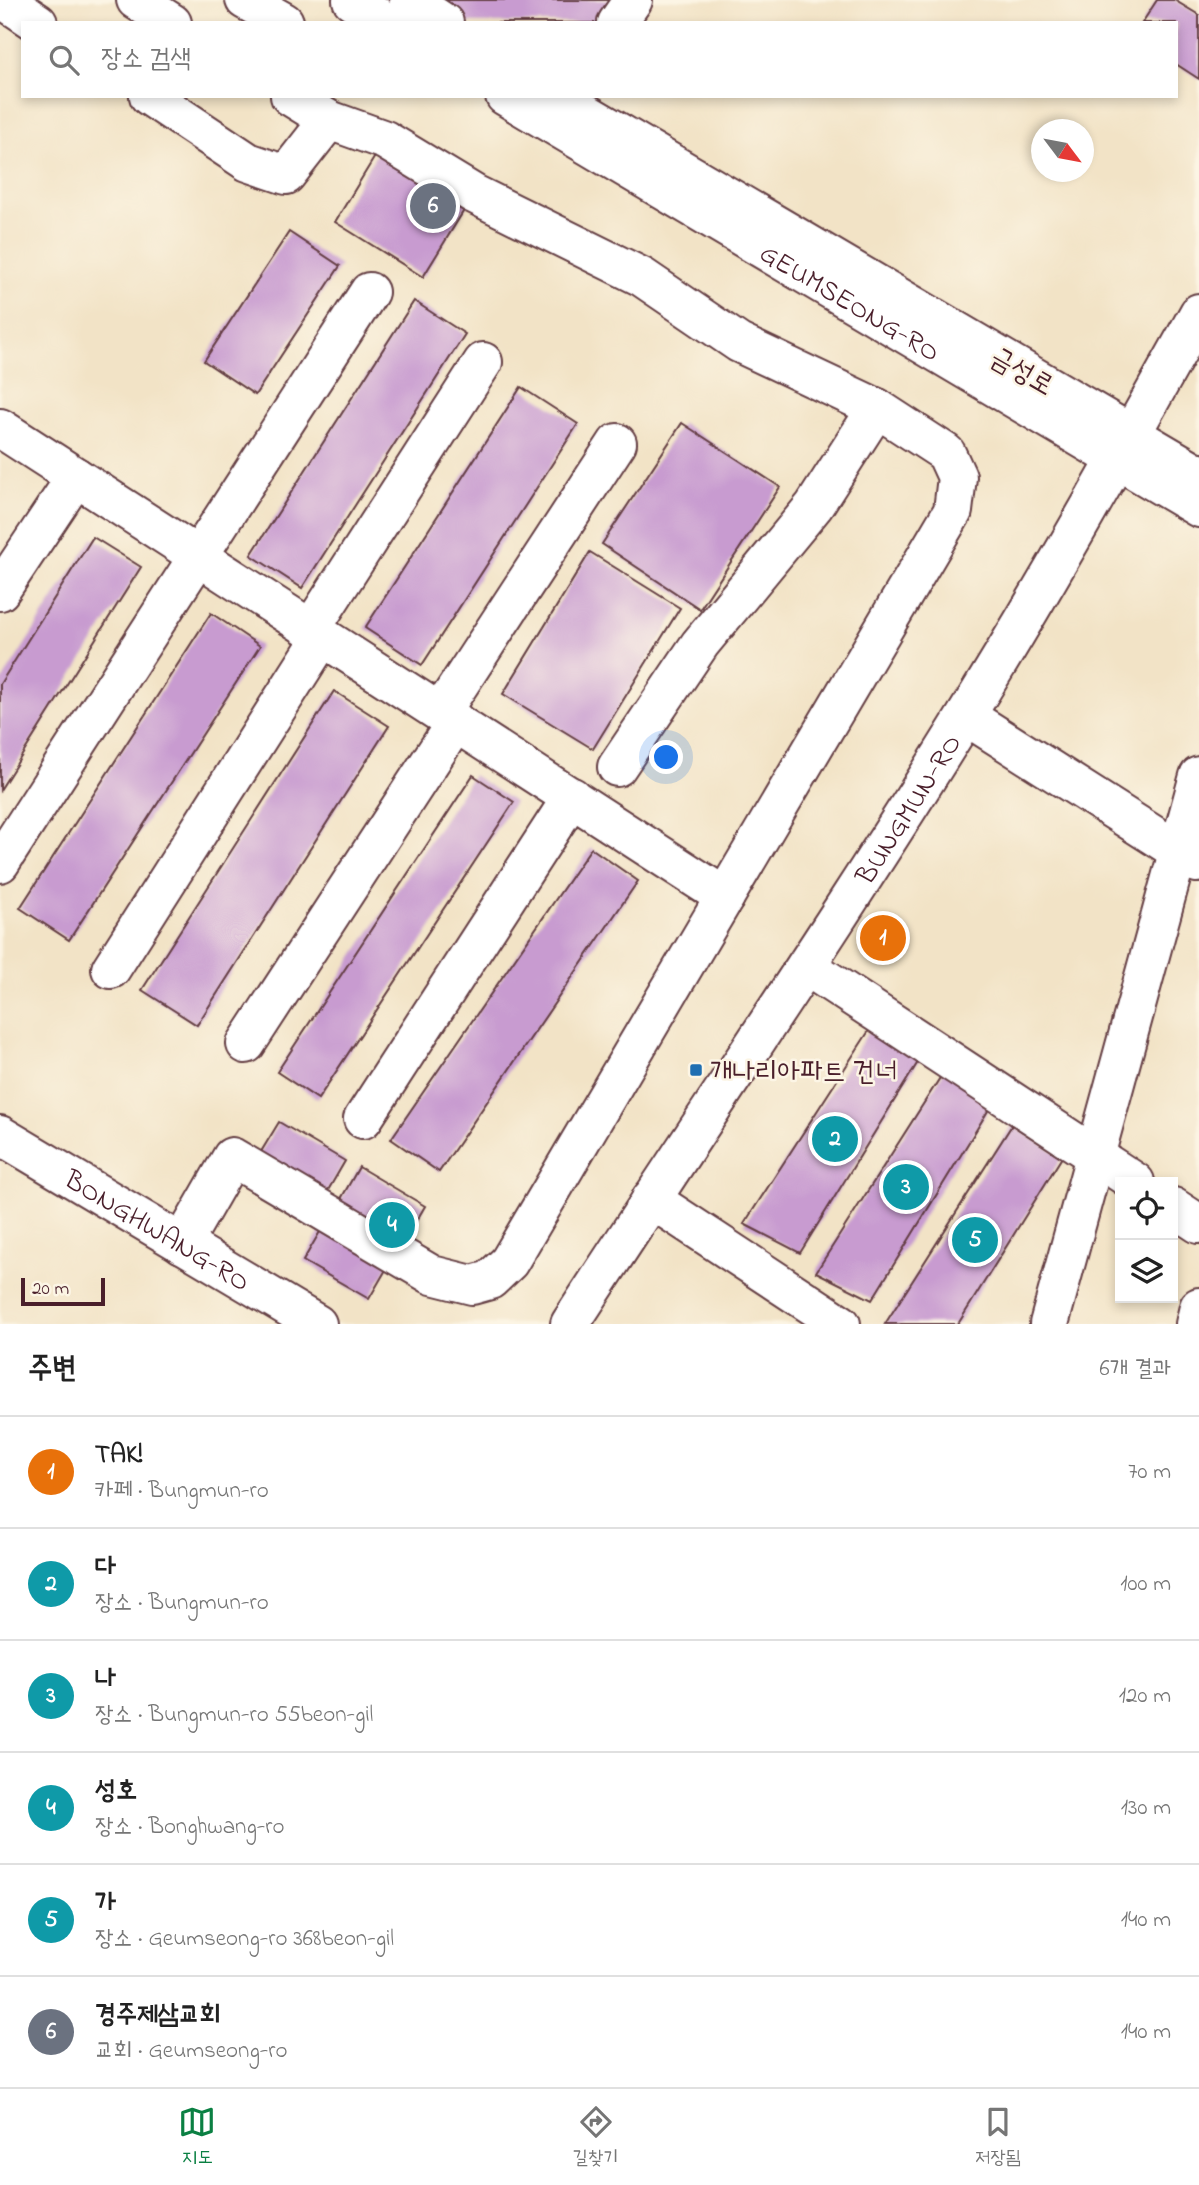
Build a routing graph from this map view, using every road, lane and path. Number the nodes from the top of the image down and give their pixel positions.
1 (4, 0) edge
2 (136, 0) edge
3 (245, 0) edge
4 (352, 0) edge
5 (409, 0) edge
6 (633, 0) edge
7 (35, 21) edge
8 (169, 21) edge
9 (282, 21) edge
10 (385, 21) edge
11 (441, 21) edge
12 (618, 21) edge
13 (152, 98) edge
14 (293, 98) edge
15 (519, 98) edge
16 (560, 104) edge
17 (329, 120) junction
18 (369, 292) dead end
19 (1199, 313) edge
20 (483, 362) dead end
21 (877, 408) junction
22 (0, 428) edge
23 (617, 443) dead end
24 (1124, 447) junction
25 (1199, 474) edge
26 (76, 477) junction
27 (1199, 508) edge
28 (197, 555) junction
29 (0, 591) edge
30 (317, 632) junction
31 (966, 716) junction
32 (448, 717) junction
33 (617, 767) dead end
34 (1199, 776) edge
35 (572, 797) junction
36 (1189, 858) edge
37 (0, 863) edge
38 (725, 897) junction
39 (806, 967) junction
40 (111, 969) dead end
41 (246, 1044) dead end
42 (363, 1119) dead end
43 (0, 1135) edge
44 (1095, 1156) junction
45 (1127, 1177) edge
46 (651, 1199) junction
47 (1178, 1210) edge
48 (1199, 1224) edge
49 (182, 1244) junction
50 (1199, 1307) edge
51 (317, 1324) edge
52 (570, 1324) edge
53 (841, 1324) edge
54 (1049, 1324) edge
55 (1195, 1324) edge

1 - 7 street
2 - 8 street
3 - 9 street
4 - 10 street
5 - 11 street
6 - 12 street
13 - 17 street
14 - 17 street
15 - 16 street, GEUMSEONG-RO
16 - 24 street, GEUMSEONG-RO
17 - 21 street
18 - 28 street
19 - 24 street, BUNGMUN-RO
20 - 30 street
21 - 33 street
21 - 38 street
22 - 26 street
23 - 32 street
24 - 25 street
24 - 27 street, GEUMSEONG-RO
24 - 31 street, BUNGMUN-RO
26 - 28 street
26 - 29 street
28 - 30 street
28 - 37 street
30 - 32 street
30 - 40 street
31 - 36 street
31 - 39 street, BUNGMUN-RO
32 - 35 street
32 - 41 street
34 - 36 street
35 - 38 street
35 - 42 street
36 - 44 street
38 - 49 street
39 - 44 street
39 - 46 street, BUNGMUN-RO
43 - 49 street, BONGHWANG-RO
44 - 45 street
44 - 54 street
46 - 52 street, BUNGMUN-RO
46 - 53 street
47 - 48 street
49 - 51 street, BONGHWANG-RO
50 - 55 street

